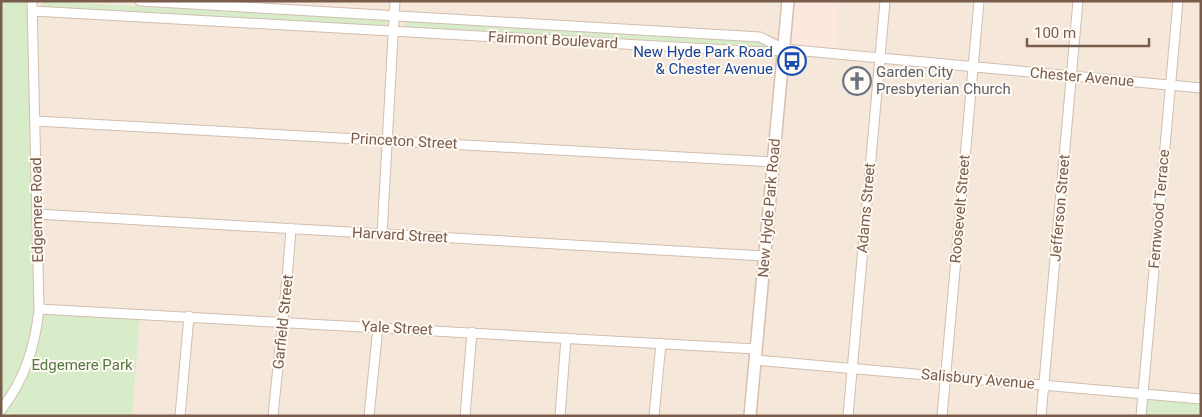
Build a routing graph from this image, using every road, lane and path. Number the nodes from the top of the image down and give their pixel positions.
1 (32, 1) edge
2 (140, 1) edge
3 (395, 1) edge
4 (788, 1) edge
5 (885, 1) edge
6 (979, 1) edge
7 (1078, 1) edge
8 (1178, 1) edge
9 (33, 11) junction
10 (395, 15) junction
11 (394, 32) junction
12 (784, 49) junction
13 (880, 58) junction
14 (973, 66) junction
15 (1072, 76) junction
16 (1170, 85) junction
17 (1201, 88) edge
18 (34, 121) junction
19 (388, 140) junction
20 (772, 162) junction
21 (37, 214) junction
22 (290, 228) junction
23 (382, 234) junction
24 (764, 256) junction
25 (39, 309) junction
26 (189, 316) junction
27 (283, 322) junction
28 (378, 327) junction
29 (472, 332) junction
30 (566, 338) junction
31 (661, 343) junction
32 (756, 354) junction
33 (852, 368) junction
34 (945, 376) junction
35 (1044, 384) junction
36 (1143, 393) junction
37 (1201, 399) edge
38 (1, 410) edge
39 (180, 416) edge
40 (274, 416) edge
41 (369, 416) edge
42 (466, 416) edge
43 (560, 416) edge
44 (654, 416) edge
45 (750, 416) edge
46 (848, 416) edge
47 (942, 416) edge
48 (1041, 416) edge
49 (1140, 416) edge

1 - 9 street, Edgemere Road
2 - 10 street, Fairmont Boulevard
3 - 10 street
4 - 12 main road, New Hyde Park Road
5 - 13 street, Adams Street
6 - 14 street, Roosevelt Street
7 - 15 street, Jefferson Street
8 - 16 street, Fernwood Terrace
9 - 11 street, Fairmont Boulevard
9 - 18 street, Edgemere Road
10 - 11 street
10 - 12 street, Fairmont Boulevard
11 - 12 street, Fairmont Boulevard
11 - 19 street
12 - 13 street, Chester Avenue
12 - 20 main road, New Hyde Park Road
13 - 14 street, Chester Avenue
13 - 33 street, Adams Street
14 - 15 street, Chester Avenue
14 - 34 street, Roosevelt Street
15 - 16 street, Chester Avenue
15 - 35 street, Jefferson Street
16 - 17 street, Chester Avenue
16 - 36 street, Fernwood Terrace
18 - 19 street, Princeton Street
18 - 21 street, Edgemere Road
19 - 20 street, Princeton Street
19 - 23 street
20 - 24 main road, New Hyde Park Road
21 - 22 street, Harvard Street
21 - 25 street, Edgemere Road
22 - 23 street, Harvard Street
22 - 27 street, Garfield Street
23 - 24 street, Harvard Street
24 - 32 main road, New Hyde Park Road
25 - 26 street, Yale Street
25 - 38 street, Edgemere Road
26 - 27 street, Yale Street
26 - 39 street
27 - 28 street, Yale Street
27 - 40 street, Garfield Street
28 - 29 street, Yale Street
28 - 41 street
29 - 30 street, Yale Street
29 - 42 street
30 - 31 street, Yale Street
30 - 43 street
31 - 32 street, Yale Street
31 - 44 street
32 - 33 street, Salisbury Avenue
32 - 45 main road, New Hyde Park Road
33 - 34 street, Salisbury Avenue
33 - 46 street, Adams Street
34 - 35 street, Salisbury Avenue
34 - 47 street, Roosevelt Street
35 - 36 street, Salisbury Avenue
35 - 48 street, Jefferson Street
36 - 37 street, Salisbury Avenue
36 - 49 street, Fernwood Terrace

